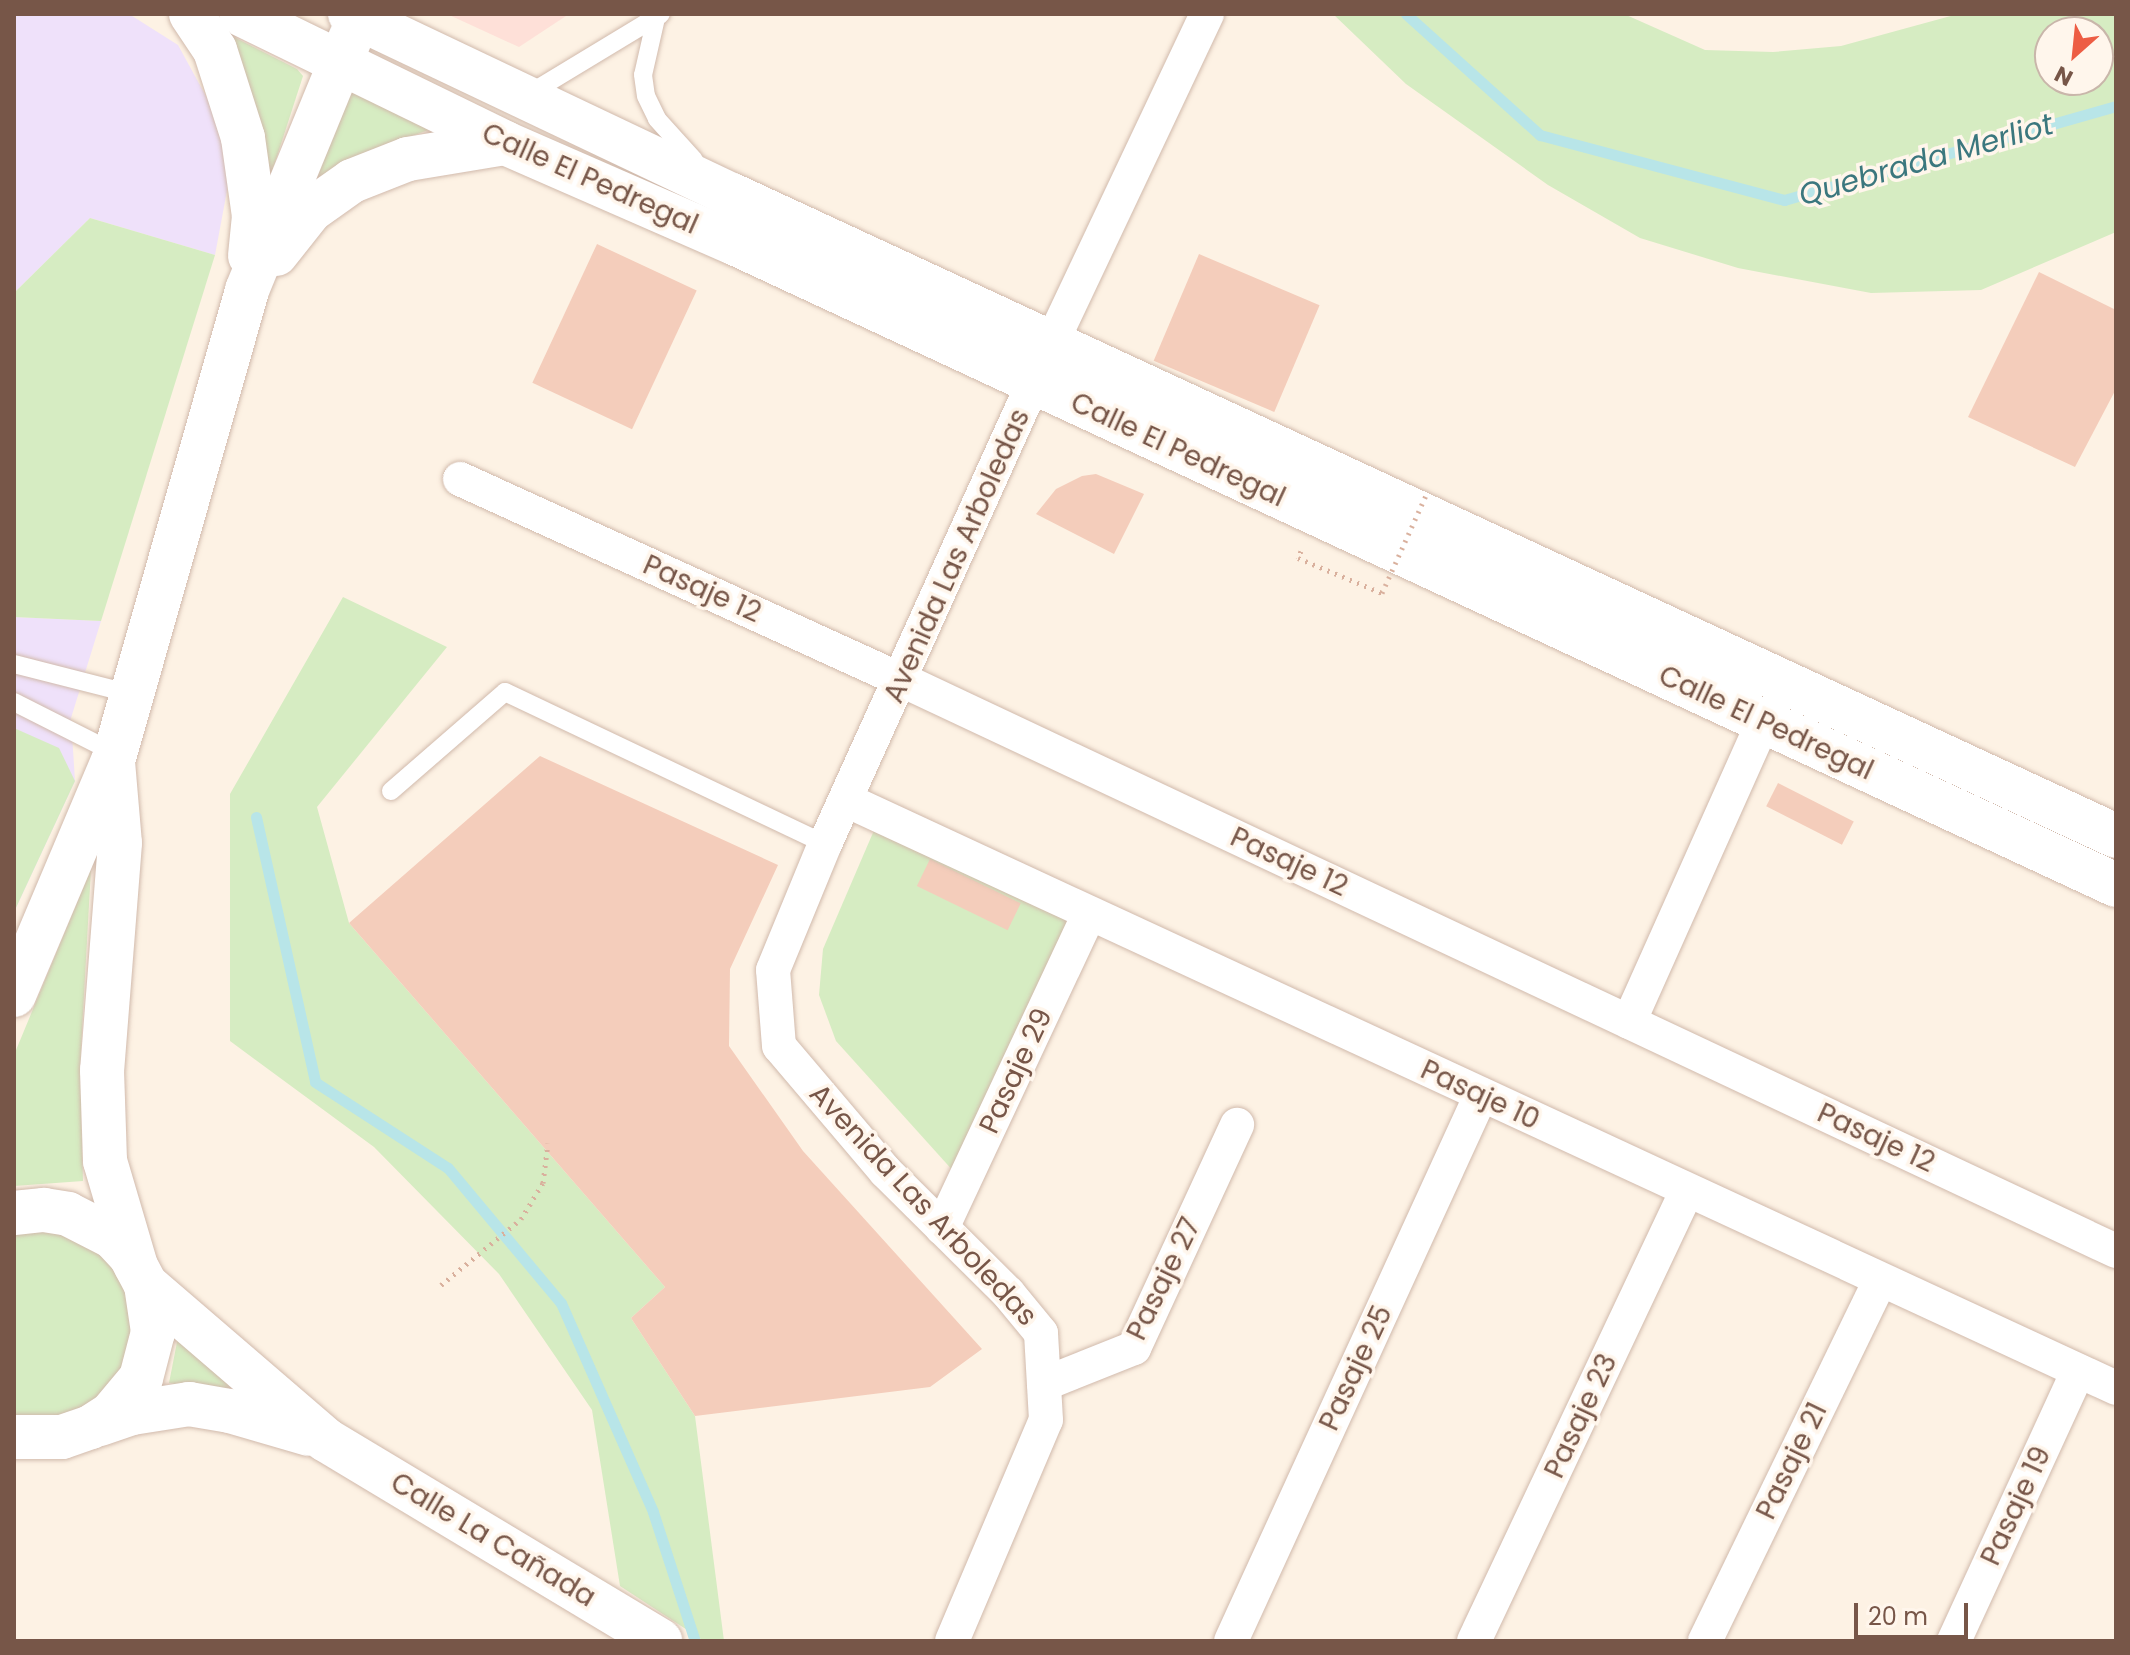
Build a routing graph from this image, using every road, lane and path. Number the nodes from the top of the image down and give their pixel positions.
1 (191, 14) edge
2 (241, 14) edge
3 (1207, 14) edge
4 (354, 16) edge
5 (658, 16) edge
6 (341, 64) junction
7 (523, 98) junction
8 (505, 143) junction
9 (732, 195) junction
10 (247, 290) junction
11 (1051, 344) junction
12 (1034, 384) junction
13 (460, 479) dead end
14 (1426, 495) dead end
15 (1298, 558) dead end
16 (14, 664) edge
17 (902, 680) junction
18 (132, 694) junction
19 (14, 702) edge
20 (1763, 722) junction
21 (114, 757) junction
22 (391, 791) dead end
23 (846, 800) junction
24 (2116, 836) edge
25 (825, 844) junction
26 (2116, 885) edge
27 (1089, 914) junction
28 (14, 995) edge
29 (1629, 1022) junction
30 (1481, 1095) junction
31 (1237, 1125) dead end
32 (548, 1143) dead end
33 (1687, 1191) junction
34 (14, 1213) edge
35 (942, 1228) junction
36 (2116, 1251) edge
37 (141, 1275) junction
38 (1880, 1281) junction
39 (441, 1285) dead end
40 (2078, 1371) junction
41 (2114, 1382) edge
42 (1044, 1384) junction
43 (91, 1427) junction
44 (326, 1440) junction
45 (20, 1449) edge
46 (660, 1641) edge
47 (952, 1641) edge
48 (1231, 1641) edge
49 (1474, 1641) edge
50 (1705, 1641) edge
51 (1954, 1641) edge

1 - 10 main road
2 - 6 main road, Calle El Pedregal
3 - 11 street, Avenida Las Arboledas
4 - 6 main road
4 - 7 main road, Calle El Pedregal
5 - 7 lane
5 - 9 lane
6 - 8 main road, Calle El Pedregal
6 - 10 main road
7 - 9 main road, Calle El Pedregal
8 - 10 main road
8 - 12 main road, Calle El Pedregal
9 - 11 main road, Calle El Pedregal
10 - 18 main road
11 - 12 street, Avenida Las Arboledas
11 - 24 main road, Calle El Pedregal
12 - 17 street, Avenida Las Arboledas
12 - 20 main road, Calle El Pedregal
13 - 17 street, Pasaje 12
14 - 15 path, bridge
16 - 18 lane
17 - 23 street, Avenida Las Arboledas
17 - 29 street, Pasaje 12
18 - 21 main road
19 - 21 lane
20 - 26 main road, Calle El Pedregal
20 - 29 street
21 - 28 main road
21 - 37 main road
22 - 25 lane
23 - 25 street, Avenida Las Arboledas
23 - 27 street, Pasaje 10
25 - 35 street, Avenida Las Arboledas
27 - 30 street, Pasaje 10
27 - 35 street, Pasaje 29
29 - 36 street, Pasaje 12
30 - 33 street, Pasaje 10
30 - 48 street, Pasaje 25
31 - 42 street, Pasaje 27
32 - 39 path
33 - 38 street, Pasaje 10
33 - 49 street, Pasaje 23
34 - 37 main road, Calle La Cañada
35 - 42 street, Avenida Las Arboledas
37 - 43 main road
37 - 44 main road, Calle La Cañada
38 - 40 street, Pasaje 10
38 - 50 street, Pasaje 21
40 - 41 street, Pasaje 10
40 - 51 street, Pasaje 19
42 - 47 street, Avenida Las Arboledas
43 - 44 main road, Calle La Cañada
43 - 45 main road, Calle La Cañada
44 - 46 main road, Calle La Cañada

